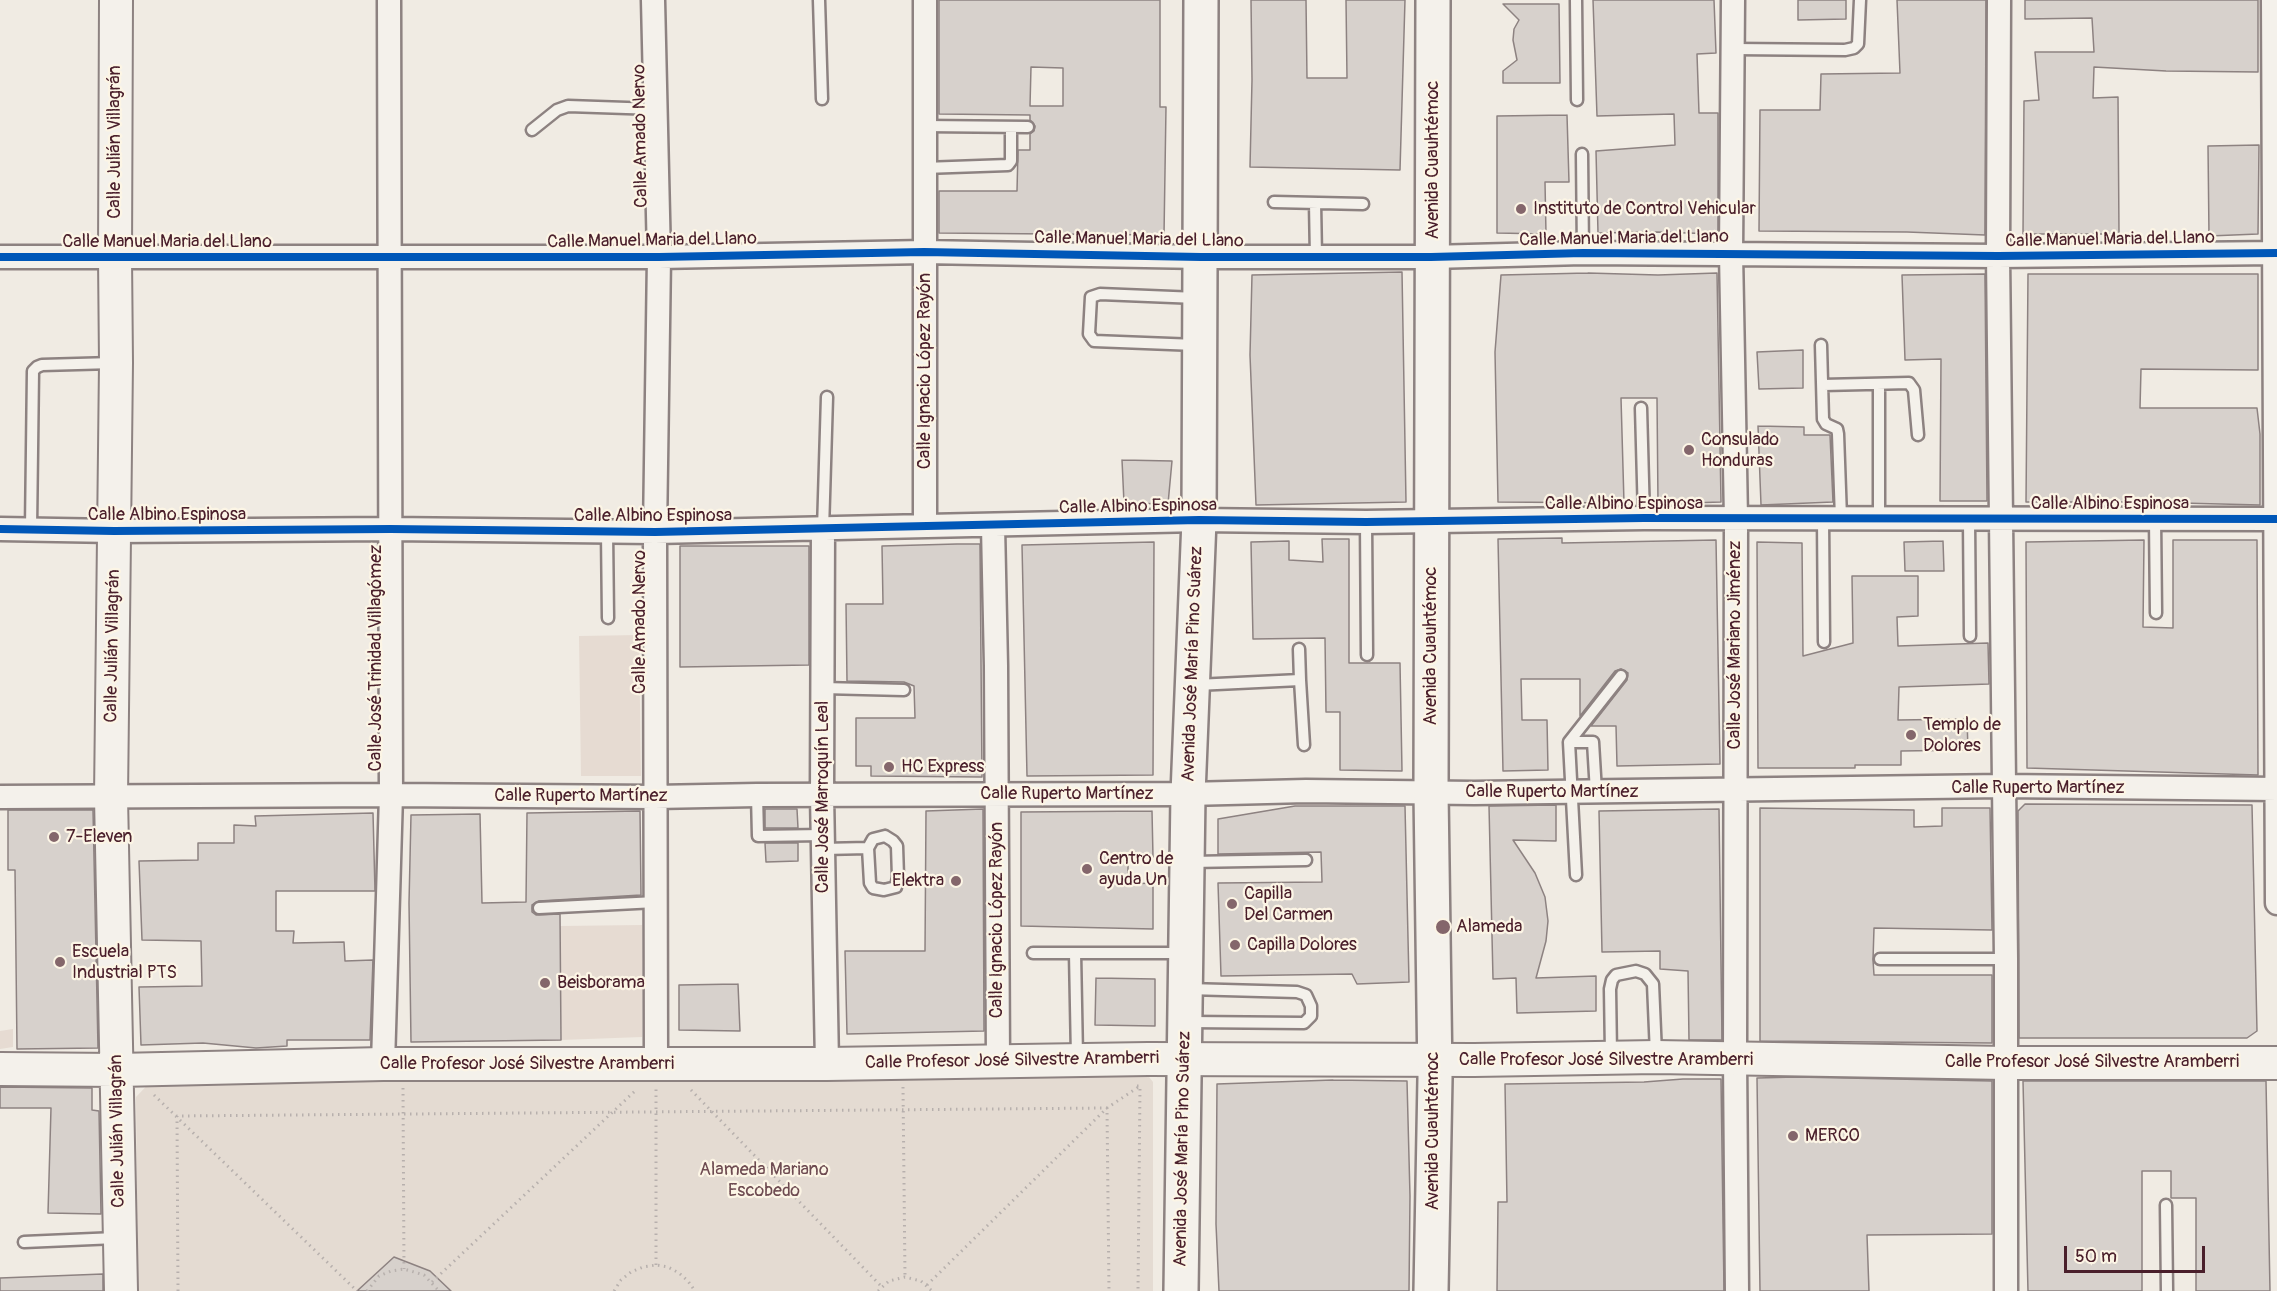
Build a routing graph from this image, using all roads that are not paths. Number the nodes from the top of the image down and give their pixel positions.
1 (116, 0) edge
2 (389, 0) edge
3 (653, 0) edge
4 (819, 0) edge
5 (925, 0) edge
6 (1201, 0) edge
7 (1433, 0) edge
8 (1576, 0) edge
9 (1733, 0) edge
10 (1860, 0) edge
11 (1999, 0) edge
12 (2273, 0) edge
13 (1733, 49) junction
14 (822, 99) dead end
15 (1577, 100) dead end
16 (656, 108) junction
17 (924, 126) junction
18 (1011, 127) junction
19 (1028, 127) dead end
20 (532, 130) dead end
21 (1582, 154) dead end
22 (924, 168) junction
23 (1274, 202) dead end
24 (1315, 203) junction
25 (1363, 204) dead end
26 (924, 252) junction
27 (1731, 253) junction
28 (2276, 253) edge
29 (1583, 254) junction
30 (1201, 256) junction
31 (1998, 256) junction
32 (0, 257) edge
33 (115, 257) junction
34 (390, 257) junction
35 (1316, 257) junction
36 (1431, 257) junction
37 (659, 258) junction
38 (1200, 298) junction
39 (1200, 345) junction
40 (1821, 345) dead end
41 (116, 363) junction
42 (1878, 384) junction
43 (1824, 385) junction
44 (827, 397) dead end
45 (1641, 408) dead end
46 (1918, 435) dead end
47 (1644, 518) junction
48 (1832, 518) junction
49 (1879, 518) junction
50 (1736, 519) junction
51 (2001, 519) junction
52 (2155, 519) junction
53 (2276, 519) edge
54 (1199, 520) junction
55 (1969, 520) junction
56 (1431, 521) junction
57 (1365, 522) junction
58 (993, 525) junction
59 (925, 526) junction
60 (31, 528) junction
61 (0, 529) edge
62 (390, 529) junction
63 (823, 530) junction
64 (114, 531) junction
65 (607, 532) junction
66 (655, 532) junction
67 (2156, 613) dead end
68 (608, 618) dead end
69 (1970, 636) dead end
70 (1824, 642) dead end
71 (1299, 649) dead end
72 (1367, 655) dead end
73 (1621, 676) dead end
74 (1300, 680) junction
75 (1193, 686) junction
76 (822, 688) junction
77 (904, 690) dead end
78 (1569, 742) junction
79 (1304, 745) dead end
80 (2003, 786) junction
81 (2276, 789) edge
82 (1735, 791) junction
83 (1431, 792) junction
84 (1571, 792) junction
85 (1596, 792) junction
86 (996, 794) junction
87 (1188, 794) junction
88 (391, 795) junction
89 (758, 795) junction
90 (822, 795) junction
91 (0, 797) edge
92 (111, 797) junction
93 (655, 797) junction
94 (823, 842) junction
95 (868, 848) junction
96 (1306, 860) dead end
97 (1187, 862) junction
98 (1576, 875) dead end
99 (656, 902) junction
100 (2277, 903) edge
101 (539, 908) dead end
102 (1033, 953) dead end
103 (1076, 953) junction
104 (1186, 953) junction
105 (1880, 959) dead end
106 (2006, 959) junction
107 (1185, 989) junction
108 (1185, 1022) junction
109 (1656, 1057) junction
110 (1611, 1058) junction
111 (1184, 1059) junction
112 (1735, 1059) junction
113 (1077, 1060) junction
114 (1434, 1060) junction
115 (998, 1062) junction
116 (2006, 1063) junction
117 (2277, 1063) edge
118 (393, 1064) junction
119 (827, 1064) junction
120 (0, 1069) edge
121 (118, 1070) junction
122 (657, 1080) junction
123 (2166, 1205) dead end
124 (120, 1238) junction
125 (24, 1242) dead end
126 (121, 1291) edge
127 (1181, 1291) edge
128 (1431, 1291) edge
129 (1737, 1291) edge
130 (2006, 1291) edge
131 (2167, 1291) edge

1 - 33 main road, Calle Julián Villagrán
2 - 34 street, Calle José Trinidad Villagómez
3 - 16 street, Calle Amado Nervo
4 - 14 lane
5 - 17 street, Calle Ignacio López Rayón
6 - 30 highway, Avenida José María Pino Suárez
7 - 36 highway, Avenida Cuauhtémoc
8 - 15 lane
9 - 13 street, Calle José Mariano Jiménez
10 - 13 lane
11 - 31 street
12 - 28 street
13 - 27 street, Calle José Mariano Jiménez
16 - 20 lane
16 - 37 street, Calle Amado Nervo
17 - 18 lane
17 - 22 street, Calle Ignacio López Rayón
18 - 19 lane
18 - 22 lane
21 - 29 lane
22 - 26 street, Calle Ignacio López Rayón
23 - 24 lane
24 - 25 lane
24 - 35 lane
26 - 30 street, Calle Manuel Maria del Llano
26 - 37 street, Calle Manuel Maria del Llano
26 - 59 street, Calle Ignacio López Rayón
27 - 29 street, Calle Manuel Maria del Llano
27 - 31 street, Calle Manuel Maria del Llano
27 - 50 street, Calle José Mariano Jiménez
28 - 31 street, Calle Manuel Maria del Llano
28 - 53 street
29 - 36 street, Calle Manuel Maria del Llano
30 - 35 street, Calle Manuel Maria del Llano
30 - 38 highway, Avenida José María Pino Suárez
31 - 51 street
32 - 33 street, Calle Manuel Maria del Llano
33 - 34 street, Calle Manuel Maria del Llano
33 - 41 main road, Calle Julián Villagrán
34 - 37 street, Calle Manuel Maria del Llano
34 - 62 street, Calle José Trinidad Villagómez
35 - 36 street, Calle Manuel Maria del Llano
36 - 56 highway, Avenida Cuauhtémoc
37 - 66 street, Calle Amado Nervo
38 - 39 highway, Avenida José María Pino Suárez
38 - 39 lane
39 - 54 highway, Avenida José María Pino Suárez
40 - 43 lane
41 - 60 lane
41 - 64 main road, Calle Julián Villagrán
42 - 43 lane
42 - 46 lane
42 - 49 lane
43 - 48 lane
44 - 63 lane
45 - 47 lane
47 - 50 street, Calle Albino Espinosa
47 - 56 street, Calle Albino Espinosa
48 - 49 street, Calle Albino Espinosa
48 - 50 street, Calle Albino Espinosa
48 - 70 lane
49 - 55 street, Calle Albino Espinosa
50 - 82 street, Calle José Mariano Jiménez
51 - 52 street, Calle Albino Espinosa
51 - 55 street, Calle Albino Espinosa
51 - 80 street
52 - 53 street, Calle Albino Espinosa
52 - 67 lane
53 - 81 street
54 - 57 street, Calle Albino Espinosa
54 - 58 street, Calle Albino Espinosa
54 - 75 highway, Avenida José María Pino Suárez
55 - 69 lane
56 - 57 street, Calle Albino Espinosa
56 - 83 highway, Avenida Cuauhtémoc
57 - 72 lane
58 - 59 street, Calle Albino Espinosa
58 - 86 street, Calle Ignacio López Rayón
59 - 63 street, Calle Albino Espinosa
60 - 61 street, Calle Albino Espinosa
60 - 64 street, Calle Albino Espinosa
62 - 64 street, Calle Albino Espinosa
62 - 65 street, Calle Albino Espinosa
62 - 88 street, Calle José Trinidad Villagómez
63 - 66 street, Calle Albino Espinosa
63 - 76 street, Calle José Marroquín Leal
64 - 92 main road, Calle Julián Villagrán
65 - 66 street, Calle Albino Espinosa
65 - 68 lane
66 - 93 street, Calle Amado Nervo
71 - 74 lane
73 - 78 lane
74 - 75 lane
74 - 79 lane
75 - 87 highway, Avenida José María Pino Suárez
76 - 77 lane
76 - 90 street, Calle José Marroquín Leal
78 - 84 lane
78 - 85 lane
80 - 81 street, Calle Ruperto Martínez
80 - 82 street, Calle Ruperto Martínez
80 - 106 street
81 - 100 street
82 - 85 street, Calle Ruperto Martínez
82 - 112 street, Calle José Mariano Jiménez
83 - 84 street, Calle Ruperto Martínez
83 - 87 street, Calle Ruperto Martínez
83 - 114 highway, Avenida Cuauhtémoc
84 - 85 street, Calle Ruperto Martínez
84 - 98 lane
86 - 87 street, Calle Ruperto Martínez
86 - 90 street, Calle Ruperto Martínez
86 - 115 street, Calle Ignacio López Rayón
87 - 97 highway, Avenida José María Pino Suárez
88 - 92 street, Calle Ruperto Martínez
88 - 93 street, Calle Ruperto Martínez
88 - 118 street, Calle José Trinidad Villagómez
89 - 90 street, Calle Ruperto Martínez
89 - 93 street, Calle Ruperto Martínez
89 - 94 lane
90 - 94 street, Calle José Marroquín Leal
91 - 92 street, Calle Ruperto Martínez
92 - 121 main road, Calle Julián Villagrán
93 - 99 street, Calle Amado Nervo
94 - 95 lane
94 - 119 street, Calle José Marroquín Leal
95 - 95 lane
96 - 97 lane
97 - 104 highway, Avenida José María Pino Suárez
99 - 101 lane
99 - 122 street, Calle Amado Nervo
102 - 103 lane
103 - 104 lane
103 - 113 lane
104 - 107 highway, Avenida José María Pino Suárez
105 - 106 lane
106 - 116 street
107 - 108 highway, Avenida José María Pino Suárez
107 - 108 lane
108 - 111 highway, Avenida José María Pino Suárez
109 - 110 main road, Calle Profesor José Silvestre Aramberri
109 - 110 lane
109 - 112 main road, Calle Profesor José Silvestre Aramberri
110 - 114 main road, Calle Profesor José Silvestre Aramberri
111 - 113 main road, Calle Profesor José Silvestre Aramberri
111 - 114 main road, Calle Profesor José Silvestre Aramberri
111 - 127 highway, Avenida José María Pino Suárez
112 - 116 main road, Calle Profesor José Silvestre Aramberri
112 - 129 street, Calle José Mariano Jiménez
113 - 115 main road, Calle Profesor José Silvestre Aramberri
114 - 128 highway, Avenida Cuauhtémoc
115 - 119 main road, Calle Profesor José Silvestre Aramberri
116 - 117 main road, Calle Profesor José Silvestre Aramberri
116 - 130 street
118 - 121 main road, Calle Profesor José Silvestre Aramberri
118 - 122 main road, Calle Profesor José Silvestre Aramberri
119 - 122 main road, Calle Profesor José Silvestre Aramberri
120 - 121 main road, Calle Profesor José Silvestre Aramberri
121 - 124 main road, Calle Julián Villagrán
123 - 131 lane
124 - 125 lane
124 - 126 main road, Calle Julián Villagrán

